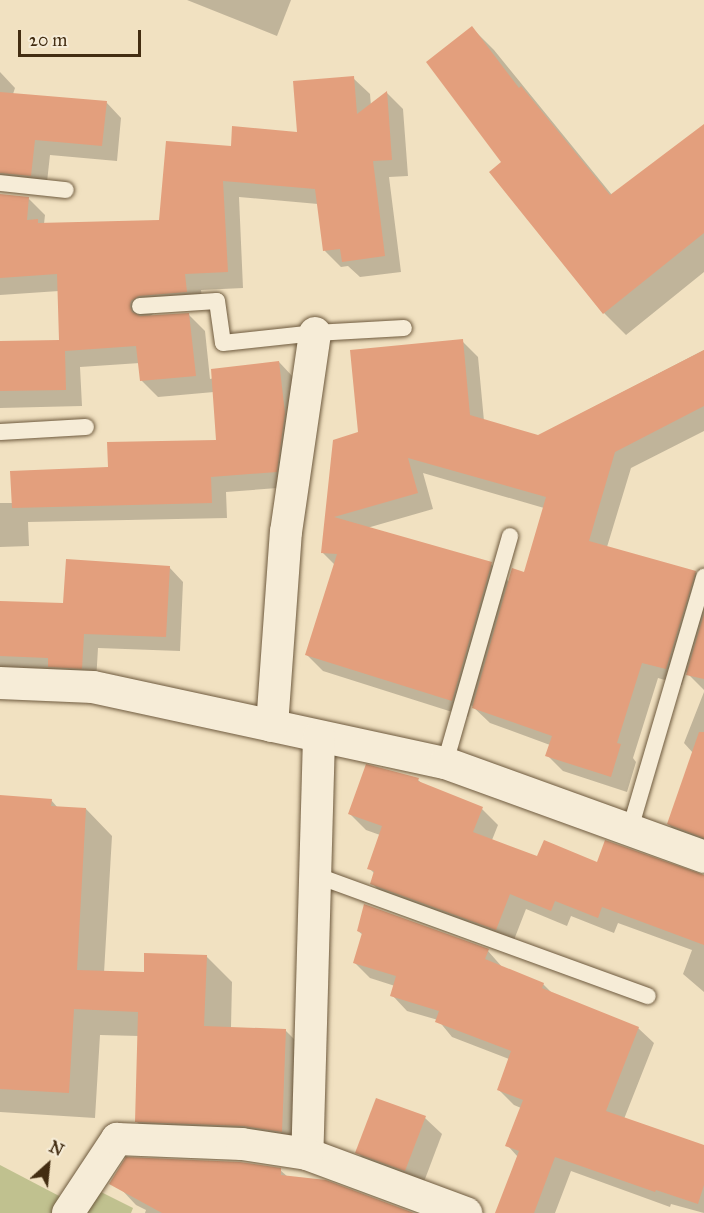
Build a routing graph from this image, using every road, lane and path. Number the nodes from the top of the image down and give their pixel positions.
1 (0, 183) edge
2 (66, 190) dead end
3 (140, 306) dead end
4 (404, 328) dead end
5 (315, 333) junction
6 (86, 427) dead end
7 (0, 432) edge
8 (510, 536) dead end
9 (704, 577) edge
10 (0, 683) edge
11 (272, 726) junction
12 (319, 737) junction
13 (444, 763) junction
14 (630, 829) junction
15 (704, 857) edge
16 (315, 874) junction
17 (648, 996) dead end
18 (307, 1154) junction
19 (68, 1213) edge
20 (466, 1213) edge

1 - 2 lane
3 - 5 lane
4 - 5 lane
5 - 11 street
6 - 7 lane
8 - 13 lane
9 - 14 lane
10 - 11 street
11 - 12 street
12 - 13 street
12 - 16 street
13 - 14 street
14 - 15 street
16 - 17 lane
16 - 18 street
18 - 19 street
18 - 20 street

